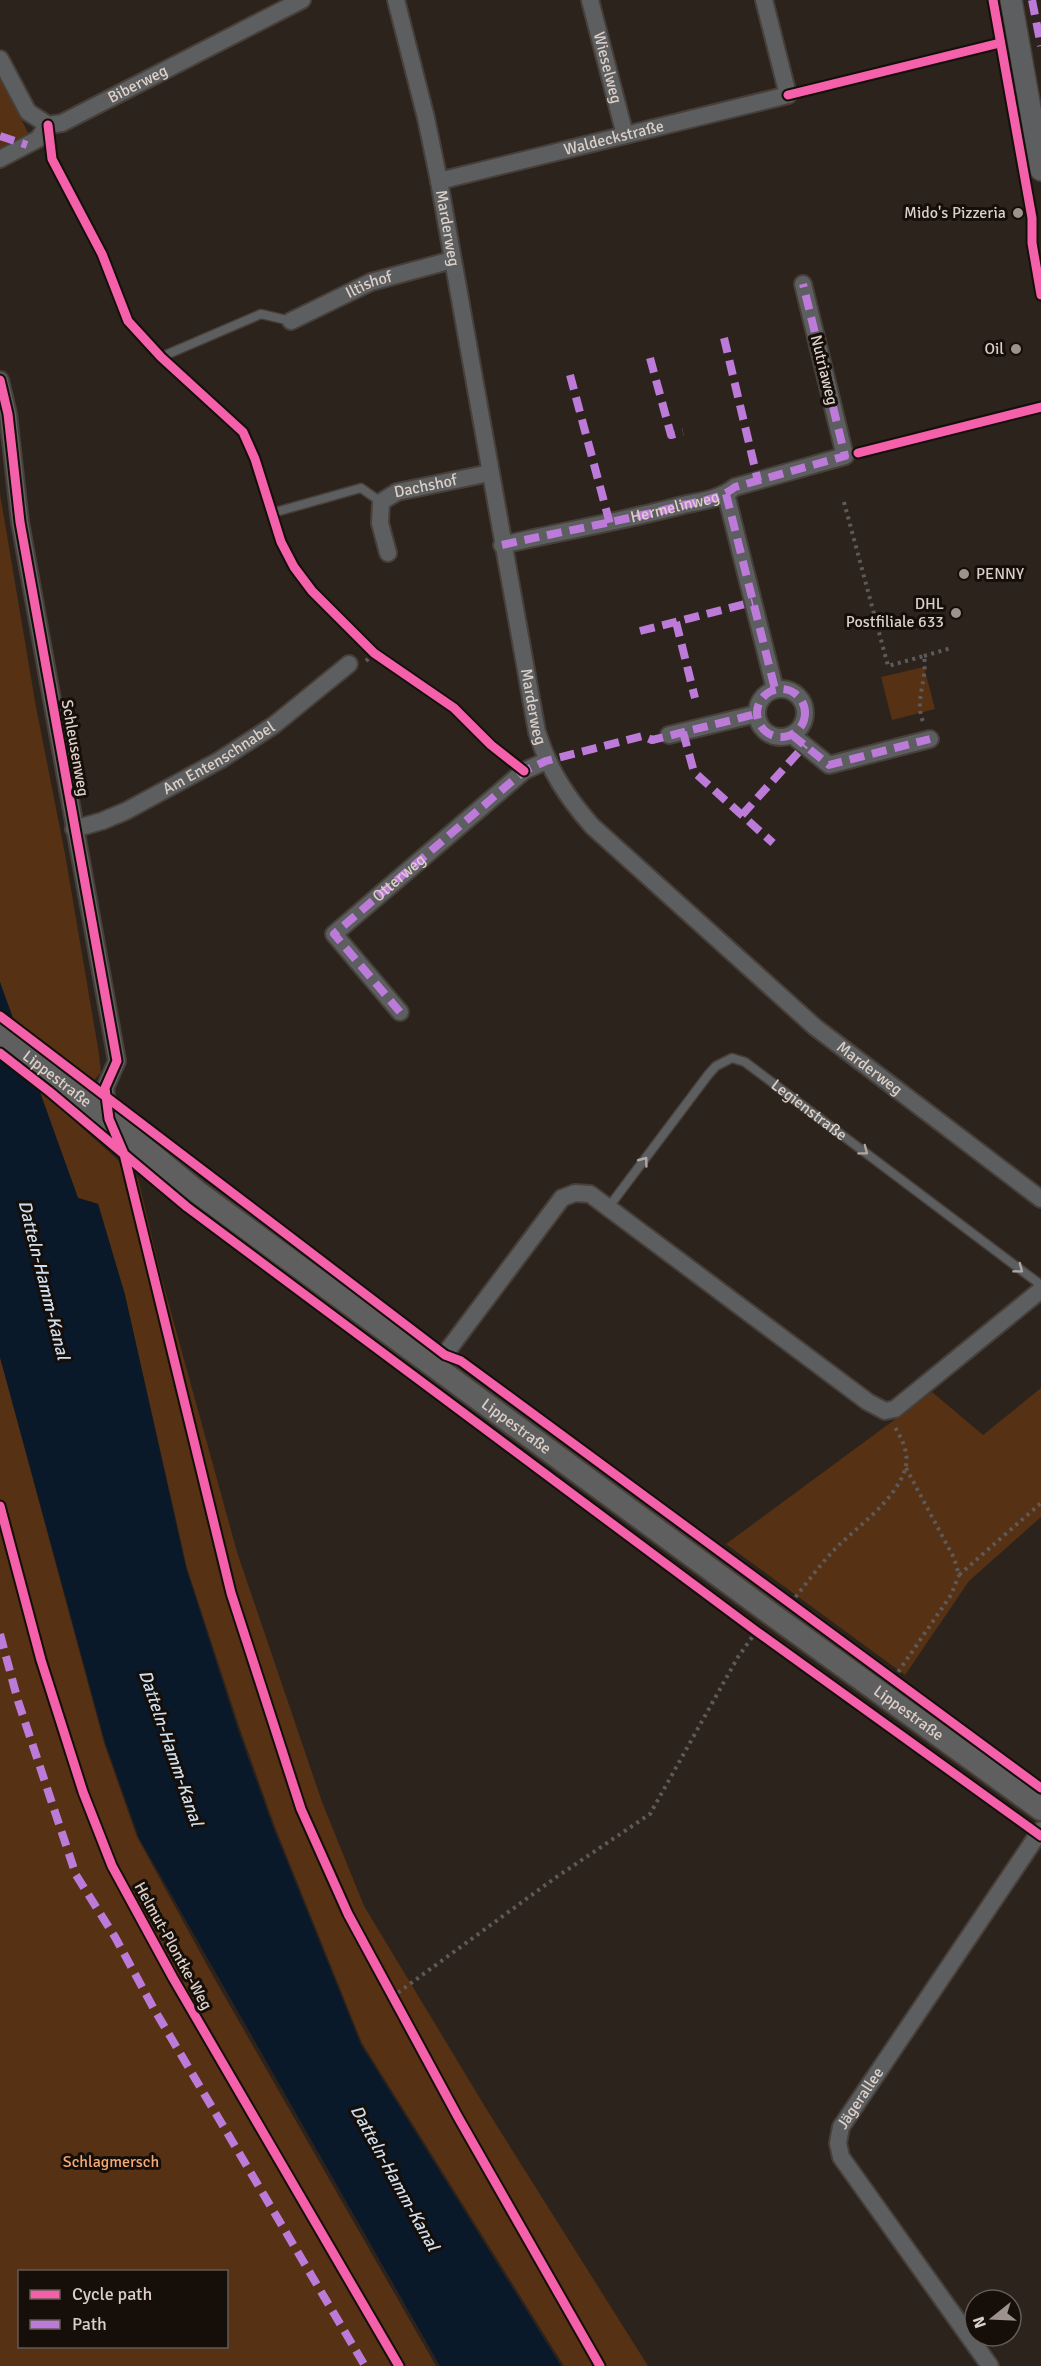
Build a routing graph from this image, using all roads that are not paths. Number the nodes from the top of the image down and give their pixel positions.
1 (302, 0) edge
2 (396, 0) edge
3 (590, 0) edge
4 (764, 0) edge
5 (1011, 0) edge
6 (0, 59) edge
7 (48, 125) junction
8 (625, 135) junction
9 (0, 159) edge
10 (1040, 162) edge
11 (439, 181) junction
12 (452, 260) junction
13 (803, 284) dead end
14 (291, 321) joint
15 (161, 357) dead end
16 (0, 380) edge
17 (845, 456) joint
18 (490, 473) junction
19 (726, 494) junction
20 (381, 502) junction
21 (272, 513) dead end
22 (502, 545) junction
23 (388, 553) dead end
24 (350, 664) dead end
25 (775, 689) junction
26 (756, 714) junction
27 (669, 735) dead end
28 (792, 735) junction
29 (930, 739) road end
30 (546, 761) junction
31 (74, 829) junction
32 (400, 1012) dead end
33 (0, 1035) edge
34 (109, 1119) junction
35 (1041, 1198) edge
36 (608, 1208) junction
37 (1041, 1285) edge
38 (1041, 1290) edge
39 (436, 1366) junction
40 (1041, 1809) edge
41 (1041, 1830) edge
42 (990, 2366) edge

1 - 7 street, Biberweg
2 - 11 street, Marderweg
3 - 8 street, Wieselweg
4 - 8 street, Waldeckstraße
5 - 10 street
6 - 7 street
7 - 9 street
8 - 11 street, Waldeckstraße
11 - 12 street, Marderweg
12 - 14 street, Iltishof
12 - 18 street, Marderweg
13 - 17 street, Nutriaweg
14 - 15 lane
16 - 31 street, Schleusenweg
17 - 19 street, Hermelinweg
18 - 20 street, Dachshof
18 - 22 street, Marderweg
19 - 22 street, Hermelinweg
19 - 25 street
20 - 21 lane
20 - 23 street, Dachshof
22 - 30 street, Marderweg
24 - 31 street, Am Entenschnabel
25 - 26 street
25 - 28 street
26 - 27 street
26 - 28 street
28 - 29 street
30 - 32 street, Otterweg
30 - 35 street, Marderweg
31 - 34 street, Schleusenweg
33 - 34 main road, Lippestraße
34 - 39 main road, Lippestraße
36 -> 37 lane, Legienstraße
36 - 38 street
36 - 39 street
39 - 40 main road, Lippestraße
41 - 42 street, Jägerallee

